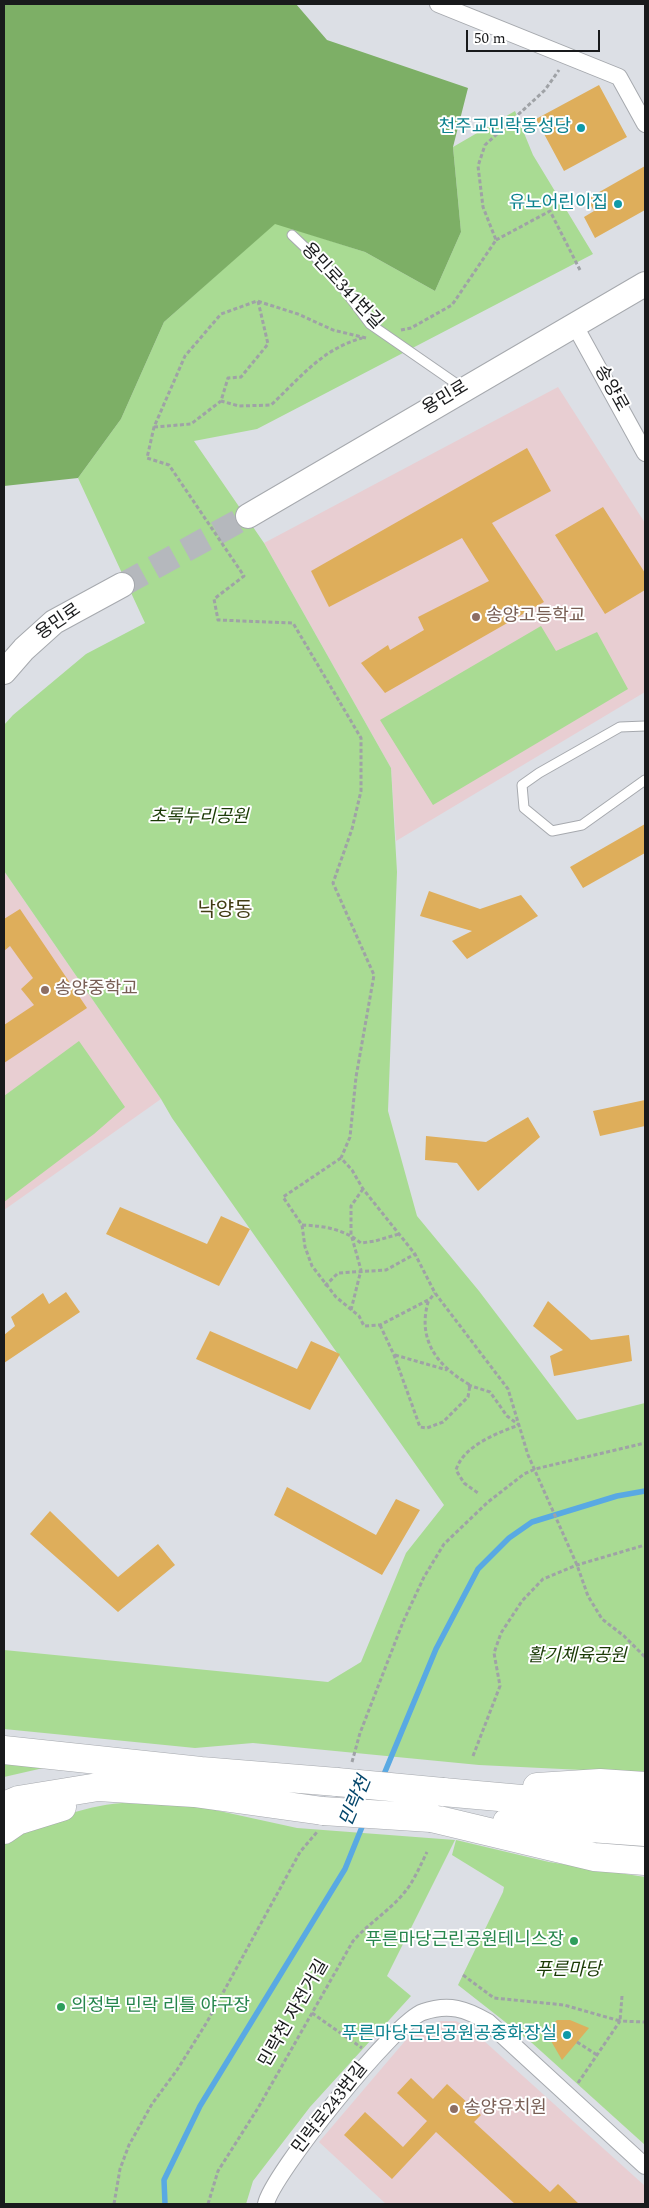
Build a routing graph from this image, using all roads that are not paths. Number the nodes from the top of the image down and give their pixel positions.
1 (438, 4) edge
2 (645, 124) edge
3 (292, 235) dead end
4 (645, 284) edge
5 (574, 324) junction
6 (464, 389) junction
7 (645, 453) edge
8 (248, 516) tunnel mouth
9 (122, 585) tunnel mouth
10 (4, 672) edge
11 (645, 726) edge
12 (645, 780) edge
13 (4, 1750) edge
14 (198, 1782) junction
15 (4, 1785) edge
16 (645, 1786) edge
17 (443, 1792) junction
18 (4, 1806) edge
19 (645, 1810) edge
20 (431, 1818) junction
21 (4, 1830) edge
22 (645, 1832) edge
23 (645, 1861) edge
24 (645, 2166) edge
25 (266, 2204) edge

1 - 2 street
3 - 6 lane, 용민로341번길
4 - 5 street, 용민로
5 - 6 street, 용민로
5 - 7 street, 송양로
6 - 8 street, 용민로
9 - 10 street, 용민로
11 - 12 lane
13 - 14 highway
14 - 15 highway
14 - 17 highway, bridge
14 - 18 highway
14 - 20 highway, bridge
14 - 21 highway
16 - 17 highway
17 - 19 highway
20 - 22 highway
20 - 23 highway
24 - 25 street, 민락로243번길

